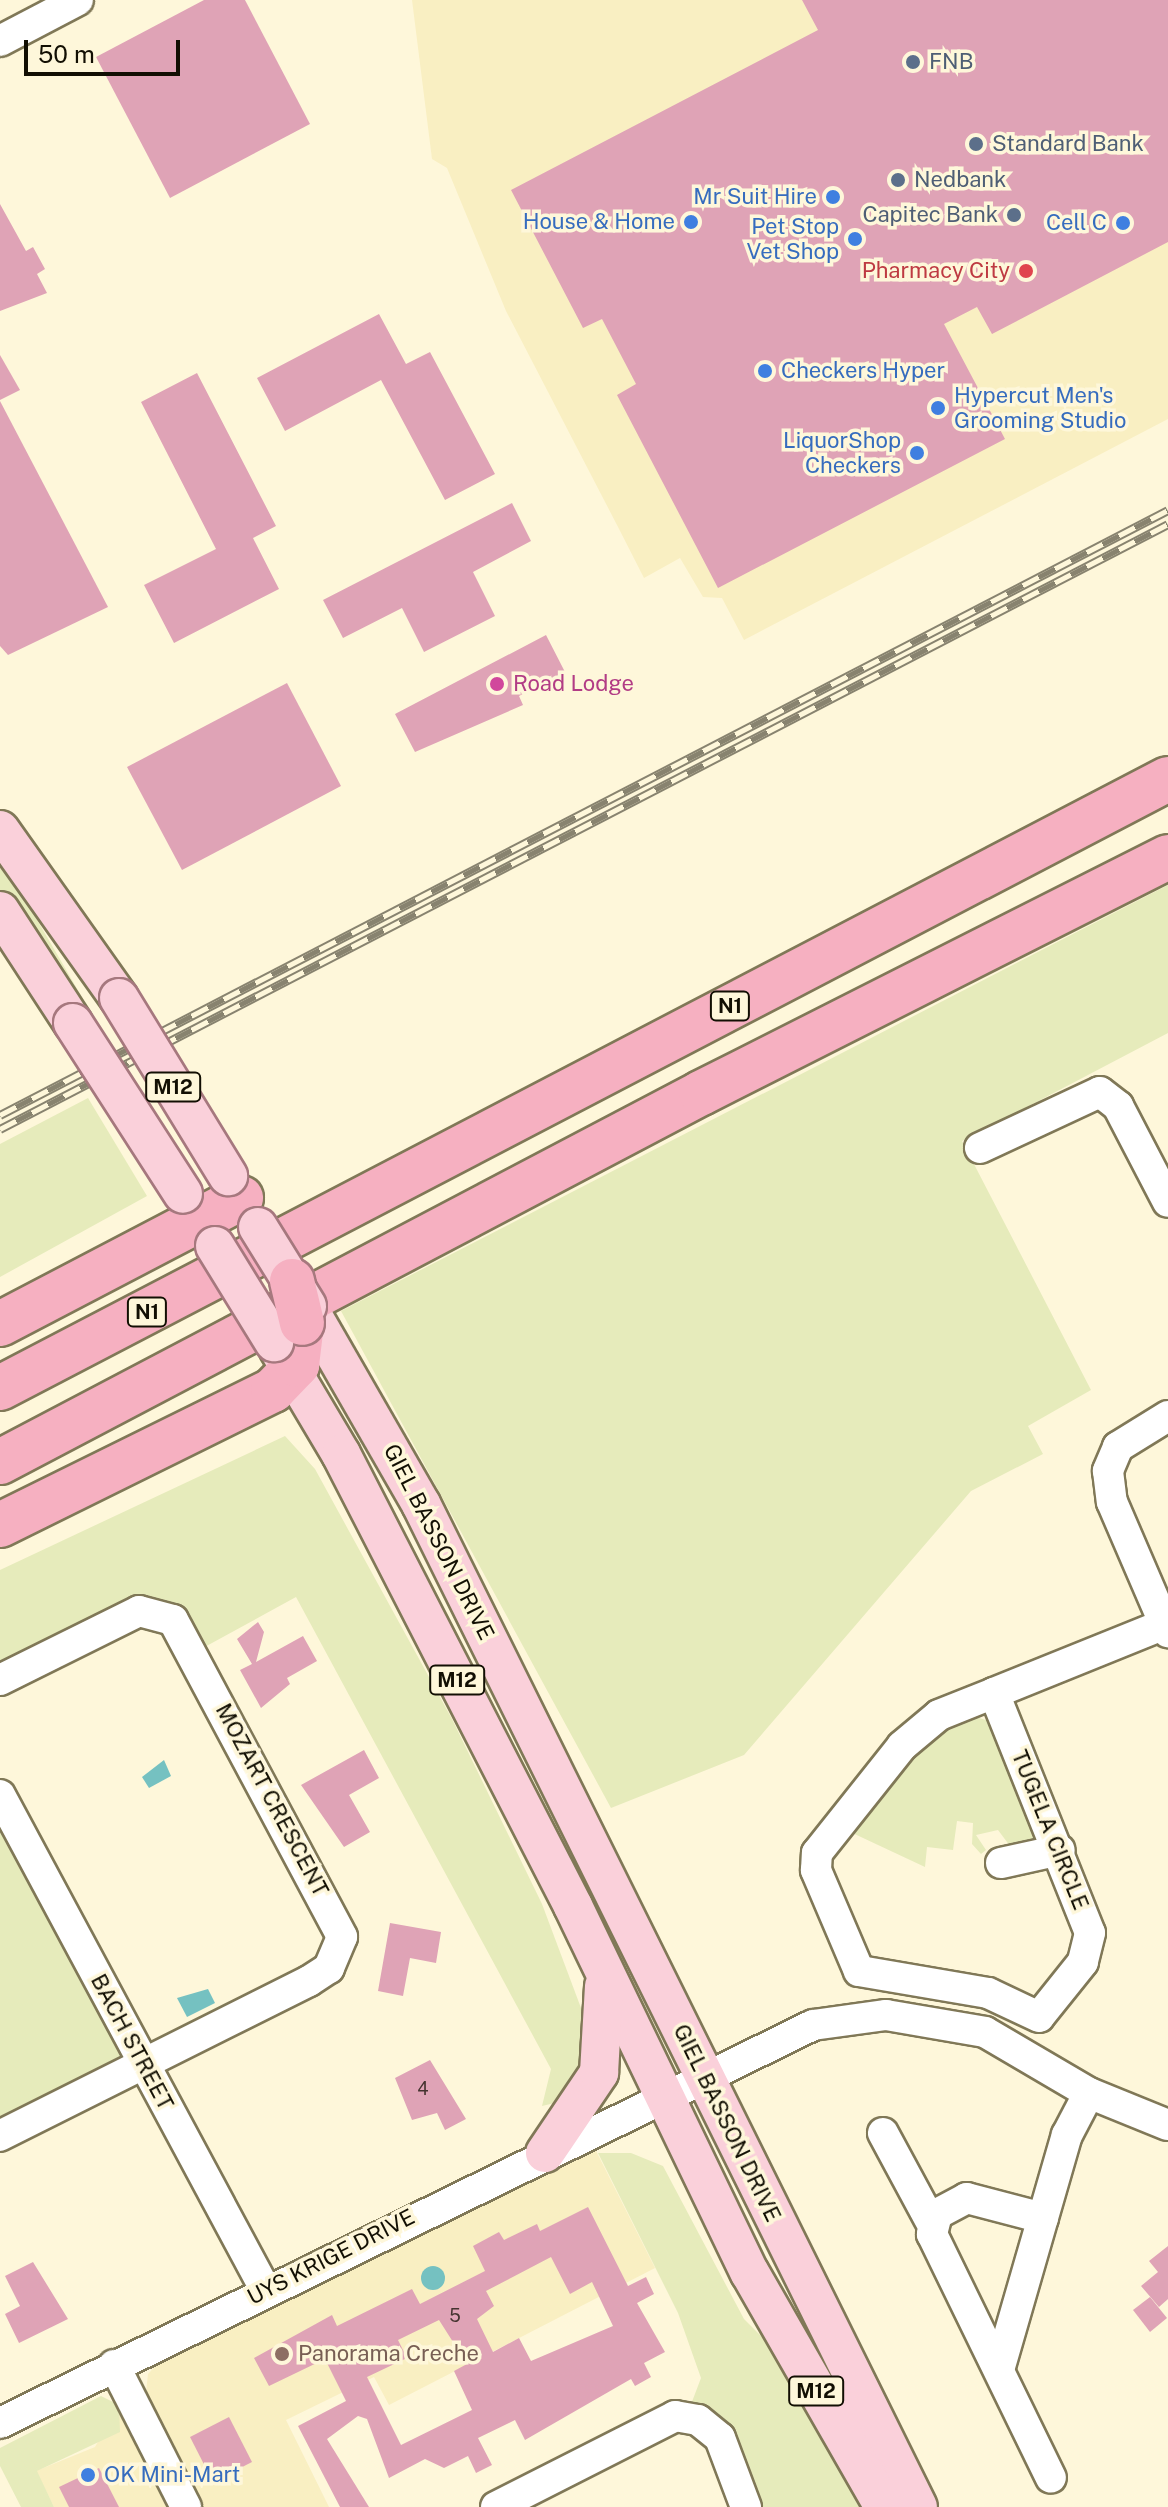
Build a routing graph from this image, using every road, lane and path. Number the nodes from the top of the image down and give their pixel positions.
1 (78, 0) edge
2 (0, 41) edge
3 (1168, 779) edge
4 (0, 830) edge
5 (1168, 857) edge
6 (0, 911) edge
7 (980, 1148) dead end
8 (242, 1200) junction
9 (1168, 1202) edge
10 (199, 1220) junction
11 (292, 1281) joint
12 (0, 1324) edge
13 (296, 1339) junction
14 (0, 1388) edge
15 (1168, 1416) edge
16 (0, 1462) edge
17 (0, 1525) edge
18 (1166, 1628) edge
19 (0, 1680) edge
20 (994, 1693) junction
21 (0, 1795) edge
22 (1060, 1850) junction
23 (1001, 1863) dead end
24 (604, 1975) junction
25 (143, 2064) junction
26 (703, 2074) junction
27 (1089, 2093) junction
28 (663, 2095) junction
29 (1168, 2125) edge
30 (883, 2133) dead end
31 (0, 2136) edge
32 (545, 2153) junction
33 (1043, 2218) junction
34 (932, 2224) junction
35 (265, 2289) junction
36 (114, 2365) junction
37 (999, 2370) junction
38 (0, 2423) edge
39 (1051, 2478) dead end
40 (186, 2507) edge
41 (496, 2507) edge
42 (746, 2507) edge
43 (884, 2507) edge
44 (918, 2507) edge

1 - 2 street
3 - 14 highway, N1
4 - 8 main road, M12, bridge
5 - 16 highway
6 - 10 main road, GIEL BASSON DRIVE / M12, bridge
7 - 9 street
8 - 10 highway
8 - 11 main road, M12, bridge
10 - 12 highway
10 - 13 main road, GIEL BASSON DRIVE / M12, bridge
11 - 13 highway, bridge
13 - 17 highway
13 - 24 main road, GIEL BASSON DRIVE / M12
13 - 26 main road, GIEL BASSON DRIVE / M12
15 - 18 street
18 - 20 street, TUGELA CIRCLE
19 - 25 street, MOZART CRESCENT
20 - 22 street, TUGELA CIRCLE
20 - 22 street, TUGELA CIRCLE
21 - 25 street, BACH STREET
22 - 23 street
24 - 28 main road, GIEL BASSON DRIVE / M12
24 - 32 main road
25 - 31 street, MOZART CRESCENT
25 - 35 street, BACH STREET
26 - 27 street, UYS KRIGE DRIVE
26 - 28 street, UYS KRIGE DRIVE
26 - 44 main road, GIEL BASSON DRIVE / M12
27 - 29 street, UYS KRIGE DRIVE
27 - 33 street
28 - 32 street, UYS KRIGE DRIVE
28 - 43 main road, GIEL BASSON DRIVE / M12
30 - 34 street
32 - 35 street, UYS KRIGE DRIVE
33 - 34 street
33 - 37 street
34 - 37 street
35 - 36 street, UYS KRIGE DRIVE
36 - 38 street, UYS KRIGE DRIVE
36 - 40 street
37 - 39 street
41 - 42 street

